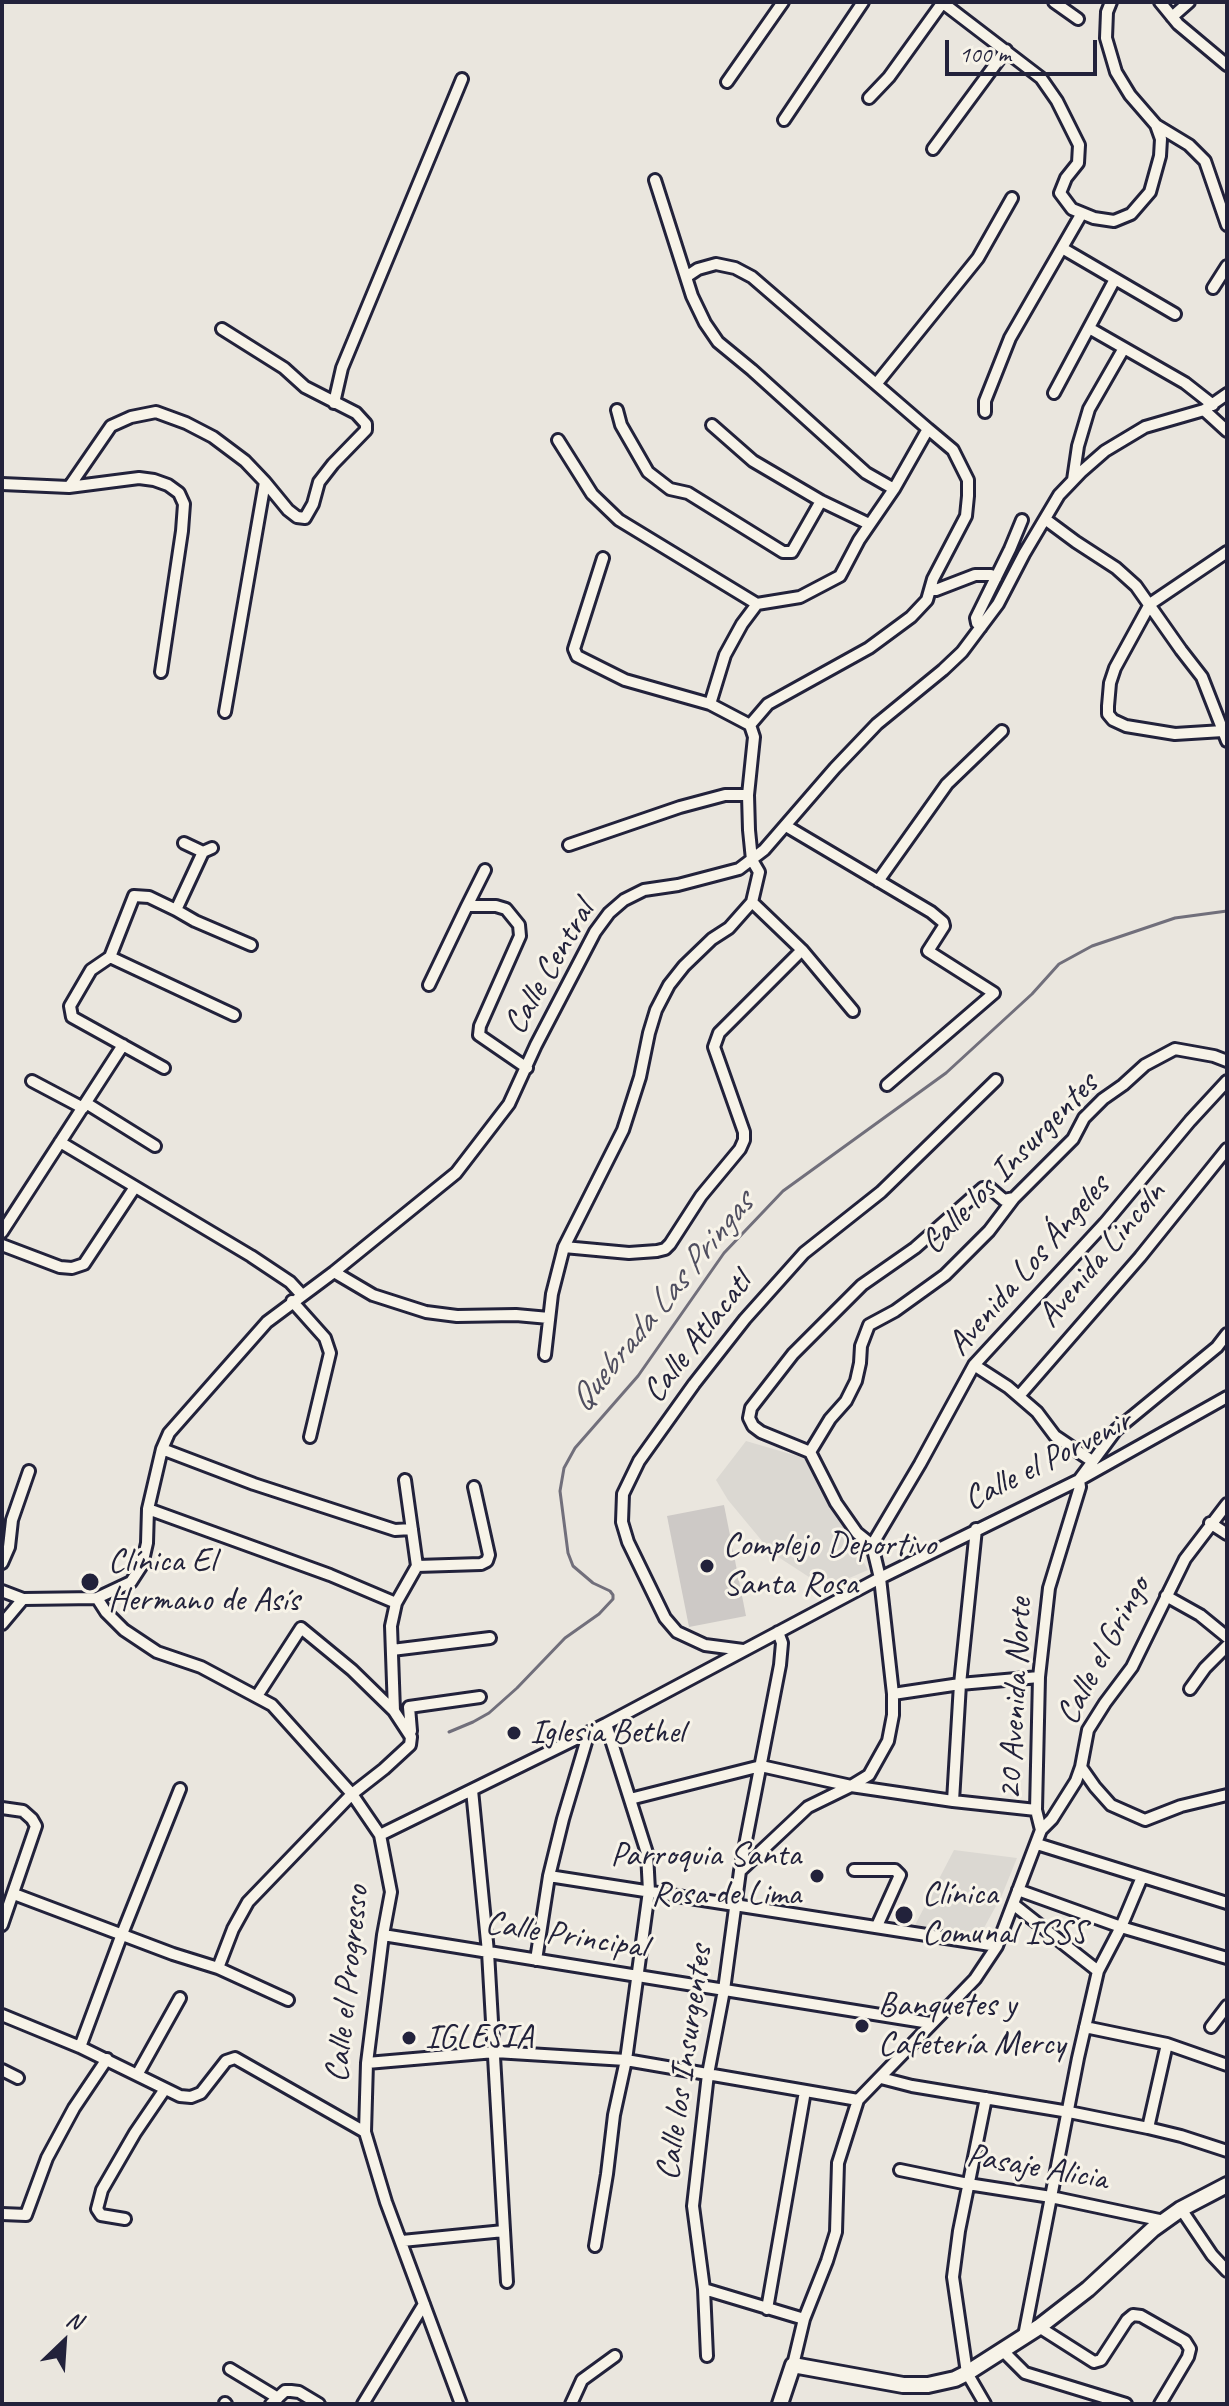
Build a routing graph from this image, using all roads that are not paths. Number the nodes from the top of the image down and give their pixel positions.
1 (783, 2) edge
2 (863, 2) edge
3 (943, 2) edge
4 (1054, 2) edge
5 (1111, 2) edge
6 (1160, 2) edge
7 (1189, 2) edge
8 (1172, 17) junction
9 (1078, 19) dead end
10 (1006, 50) junction
11 (1227, 65) edge
12 (462, 79) dead end
13 (727, 82) dead end
14 (869, 98) dead end
15 (784, 120) dead end
16 (1156, 125) junction
17 (933, 149) dead end
18 (655, 180) dead end
19 (1012, 198) dead end
20 (1082, 213) junction
21 (1227, 225) edge
22 (1062, 248) junction
23 (1227, 266) edge
24 (686, 277) junction
25 (1115, 279) junction
26 (1213, 288) dead end
27 (1175, 314) dead end
28 (1089, 328) junction
29 (222, 329) dead end
30 (1124, 348) junction
31 (877, 383) junction
32 (1054, 393) dead end
33 (1227, 394) edge
34 (334, 403) junction
35 (1208, 408) junction
36 (617, 410) dead end
37 (985, 412) dead end
38 (712, 425) dead end
39 (928, 429) junction
40 (1227, 431) edge
41 (558, 440) dead end
42 (1073, 480) junction
43 (265, 482) junction
44 (2, 484) edge
45 (69, 487) junction
46 (894, 489) junction
47 (821, 501) junction
48 (1045, 519) junction
49 (1022, 520) dead end
50 (869, 524) junction
51 (1227, 552) edge
52 (603, 558) dead end
53 (996, 578) junction
54 (930, 590) junction
55 (757, 604) junction
56 (1150, 604) junction
57 (981, 627) junction
58 (161, 672) dead end
59 (710, 704) junction
60 (225, 712) dead end
61 (750, 725) junction
62 (1002, 731) dead end
63 (1225, 736) edge
64 (748, 795) junction
65 (786, 826) junction
66 (184, 843) dead end
67 (569, 845) dead end
68 (752, 860) junction
69 (485, 870) dead end
70 (878, 881) junction
71 (752, 902) junction
72 (467, 906) junction
73 (176, 910) junction
74 (251, 945) dead end
75 (802, 950) junction
76 (110, 957) junction
77 (429, 985) dead end
78 (853, 1011) dead end
79 (234, 1015) dead end
80 (123, 1045) junction
81 (1227, 1061) edge
82 (164, 1068) dead end
83 (527, 1068) junction
84 (996, 1080) dead end
85 (32, 1081) dead end
86 (1227, 1081) edge
87 (887, 1085) dead end
88 (84, 1105) junction
89 (60, 1142) junction
90 (155, 1146) dead end
91 (1227, 1149) edge
92 (135, 1187) junction
93 (1014, 1198) junction
94 (2, 1232) edge
95 (2, 1245) edge
96 (564, 1247) junction
97 (334, 1272) junction
98 (297, 1298) junction
99 (549, 1318) junction
100 (1227, 1334) edge
101 (545, 1355) dead end
102 (974, 1365) junction
103 (1019, 1396) junction
104 (1227, 1397) edge
105 (310, 1437) dead end
106 (162, 1449) junction
107 (810, 1452) junction
108 (1092, 1461) junction
109 (29, 1471) dead end
110 (405, 1480) dead end
111 (1079, 1480) junction
112 (474, 1487) dead end
113 (1227, 1504) edge
114 (148, 1509) junction
115 (1210, 1523) junction
116 (412, 1529) junction
117 (976, 1529) junction
118 (1227, 1534) edge
119 (872, 1545) junction
120 (2, 1563) edge
121 (417, 1566) junction
122 (880, 1578) junction
123 (2, 1591) edge
124 (1166, 1596) junction
125 (97, 1598) junction
126 (23, 1599) junction
127 (396, 1603) junction
128 (2, 1624) edge
129 (778, 1632) junction
130 (1227, 1637) edge
131 (490, 1638) dead end
132 (1227, 1646) edge
133 (392, 1650) junction
134 (743, 1650) junction
135 (1039, 1677) junction
136 (960, 1684) junction
137 (1190, 1689) dead end
138 (893, 1694) junction
139 (257, 1696) junction
140 (480, 1697) dead end
141 (394, 1711) junction
142 (606, 1724) junction
143 (589, 1732) junction
144 (411, 1737) junction
145 (761, 1766) junction
146 (1081, 1767) junction
147 (851, 1786) junction
148 (180, 1789) dead end
149 (472, 1790) junction
150 (352, 1794) junction
151 (1227, 1795) edge
152 (630, 1799) junction
153 (953, 1801) junction
154 (2, 1808) edge
155 (1036, 1810) junction
156 (1041, 1830) junction
157 (380, 1835) junction
158 (1037, 1844) junction
159 (854, 1870) dead end
160 (740, 1871) junction
161 (549, 1876) junction
162 (1142, 1877) junction
163 (1018, 1890) junction
164 (649, 1891) junction
165 (14, 1894) junction
166 (735, 1903) junction
167 (1227, 1903) edge
168 (1013, 1904) junction
169 (2, 1925) edge
170 (877, 1926) junction
171 (1121, 1927) junction
172 (122, 1934) junction
173 (383, 1935) junction
174 (997, 1946) junction
175 (488, 1952) junction
176 (1227, 1958) edge
177 (536, 1960) junction
178 (218, 1968) junction
179 (1098, 1971) junction
180 (637, 1976) junction
181 (724, 1990) junction
182 (180, 1998) dead end
183 (288, 2000) dead end
184 (1227, 2006) edge
185 (2, 2015) edge
186 (930, 2023) junction
187 (1085, 2027) junction
188 (1211, 2027) dead end
189 (1167, 2044) junction
190 (80, 2047) junction
191 (495, 2052) junction
192 (107, 2059) junction
193 (626, 2060) junction
194 (367, 2063) junction
195 (1227, 2065) edge
196 (2, 2070) edge
197 (708, 2074) junction
198 (137, 2075) junction
199 (18, 2078) dead end
200 (881, 2078) junction
201 (165, 2089) junction
202 (805, 2091) junction
203 (986, 2098) junction
204 (858, 2100) junction
205 (1069, 2112) junction
206 (1148, 2128) junction
207 (365, 2132) junction
208 (1227, 2151) edge
209 (900, 2170) dead end
210 (968, 2184) junction
211 (1227, 2185) edge
212 (1051, 2197) junction
213 (1181, 2209) junction
214 (2, 2214) edge
215 (125, 2219) dead end
216 (1164, 2221) junction
217 (504, 2231) junction
218 (402, 2241) junction
219 (595, 2246) dead end
220 (1227, 2271) edge
221 (507, 2282) dead end
222 (704, 2289) junction
223 (424, 2304) junction
224 (767, 2309) junction
225 (804, 2319) junction
226 (1039, 2327) junction
227 (1024, 2336) junction
228 (1003, 2351) junction
229 (615, 2356) dead end
230 (707, 2356) dead end
231 (793, 2365) junction
232 (230, 2369) dead end
233 (967, 2373) junction
234 (1096, 2400) edge
235 (274, 2401) edge
236 (319, 2404) edge
237 (363, 2404) edge
238 (461, 2404) edge
239 (571, 2404) edge
240 (780, 2404) edge
241 (985, 2404) edge
242 (1126, 2404) edge
243 (1160, 2404) edge

1 - 13 street
2 - 15 street
3 - 10 street
3 - 14 street
4 - 9 street
5 - 16 street
6 - 8 street
7 - 8 street
8 - 11 street
10 - 17 street
10 - 20 street
12 - 34 street
16 - 20 street
16 - 21 street
18 - 24 street
19 - 31 street
20 - 22 street
22 - 25 street
22 - 37 street
23 - 26 street
24 - 31 street
24 - 46 street
25 - 27 street
25 - 28 street
28 - 30 street
28 - 32 street
29 - 34 street
30 - 35 street
30 - 42 street
31 - 39 street
33 - 35 street, Calle Central
34 - 43 street
35 - 40 street
35 - 42 street, Calle Central
36 - 47 street
38 - 47 street
39 - 46 street
39 - 54 street
41 - 55 street
42 - 48 street, Calle Central
43 - 45 street
43 - 60 street
44 - 45 street
45 - 58 street
46 - 50 street
47 - 50 street
48 - 56 street
48 - 57 street, Calle Central
49 - 53 street
50 - 55 street
51 - 56 street
52 - 59 street
53 - 54 street
53 - 57 street
54 - 61 street
55 - 59 street
56 - 63 street
56 - 63 street
57 - 65 street, Calle Central
59 - 61 street
61 - 64 street
62 - 70 street
64 - 67 street
64 - 68 street
65 - 68 street, Calle Central
65 - 70 street
66 - 73 street
68 - 71 street
68 - 83 street, Calle Central
69 - 72 street
70 - 87 street
71 - 75 street
71 - 96 street
72 - 77 street
72 - 83 street
73 - 74 street
73 - 76 street
75 - 78 street
75 - 96 street
76 - 79 street
76 - 80 street
80 - 82 street
80 - 88 street
81 - 93 street, Calle los Insurgentes
83 - 97 street, Calle Central
84 - 134 street, Calle Atlacatl
85 - 88 street
86 - 102 street, Avenida Los Ángeles
88 - 89 street
88 - 90 street
89 - 92 street
89 - 94 street
91 - 103 street, Avenida Lincoln
92 - 95 street
92 - 98 street
93 - 107 street, Calle los Insurgentes
93 - 107 street
96 - 99 street
97 - 98 street, Calle Central
97 - 99 street
98 - 105 street
98 - 106 street, Calle Central
99 - 101 street
100 - 108 street
102 - 103 street
102 - 119 street, Avenida Los Ángeles
103 - 108 street
104 - 111 street, Calle el Porvenir
106 - 114 street, Calle Central
106 - 116 street
107 - 119 street
108 - 111 street
109 - 120 street
110 - 116 street
111 - 117 street, Calle el Porvenir
111 - 135 street, 20 Avenida Norte
112 - 121 street
113 - 115 street, Calle el Gringo
114 - 125 street, Calle Central
114 - 127 street
115 - 118 street
115 - 124 street, Calle el Gringo
116 - 121 street
117 - 122 street, Calle el Porvenir
117 - 136 street
119 - 122 street
121 - 127 street
122 - 129 street, Calle el Porvenir
122 - 138 street
123 - 126 street
124 - 130 street
124 - 146 street, Calle el Gringo
125 - 126 street, Calle Central
125 - 139 street, Calle el Progresso
126 - 128 street
127 - 133 street
129 - 134 street, Calle el Porvenir
129 - 145 street, Calle los Insurgentes
131 - 133 street
132 - 137 street
133 - 141 street
134 - 142 street, Calle el Porvenir
135 - 136 street
135 - 155 street, 20 Avenida Norte
136 - 138 street
136 - 153 street
138 - 147 street
139 - 141 street
139 - 150 street, Calle el Progresso
140 - 144 street
141 - 144 street
142 - 143 street, Calle el Porvenir
142 - 152 street
143 - 149 street, Calle el Porvenir
143 - 161 street
144 - 150 street
145 - 147 street
145 - 152 street
145 - 160 street, Calle los Insurgentes
146 - 151 street
146 - 156 street, Calle el Gringo
147 - 153 street
147 - 160 street
148 - 172 street
149 - 157 street, Calle el Porvenir
149 - 175 street
150 - 157 street, Calle el Progresso
150 - 178 street
152 - 164 street
153 - 155 street
154 - 165 street
155 - 156 street, 20 Avenida Norte
156 - 158 street
157 - 173 street, Calle el Progresso
158 - 162 street
158 - 163 street
159 - 170 street
160 - 166 street, Calle los Insurgentes
161 - 164 street
161 - 177 street
162 - 167 street
162 - 171 street
163 - 168 street
163 - 171 street
164 - 166 street
164 - 180 street
165 - 169 street
165 - 172 street
166 - 170 street
166 - 181 street, Calle los Insurgentes
168 - 174 street
168 - 179 street
170 - 174 street
171 - 176 street
171 - 179 street
172 - 178 street
172 - 190 street
173 - 175 street, Calle Principal
173 - 194 street, Calle el Progresso
174 - 186 street
175 - 177 street, Calle Principal
175 - 191 street
177 - 180 street, Calle Principal
178 - 183 street
179 - 187 street
180 - 181 street, Calle Principal
180 - 193 street
181 - 186 street, Calle Principal
181 - 197 street, Calle los Insurgentes
182 - 198 street
184 - 188 street
185 - 190 street
186 - 200 street
187 - 189 street
187 - 205 street
189 - 195 street
189 - 206 street
190 - 192 street
191 - 193 street
191 - 194 street
191 - 217 street
192 - 198 street
192 - 214 street
193 - 197 street
193 - 219 street
194 - 207 street, Calle el Progresso
196 - 199 street
197 - 202 street
197 - 222 street, Calle los Insurgentes
198 - 201 street
200 - 203 street
200 - 204 street
201 - 207 street
201 - 215 street
202 - 204 street
202 - 224 street
203 - 205 street
203 - 210 street
204 - 225 street
205 - 206 street
205 - 212 street
206 - 208 street
207 - 218 street, Calle el Progresso
209 - 210 street, Pasaje Alicia
210 - 212 street, Pasaje Alicia
210 - 233 street
211 - 213 street
212 - 216 street, Pasaje Alicia
212 - 227 street
213 - 216 street
213 - 220 street
216 - 226 street
217 - 218 street
217 - 221 street
218 - 223 street, Calle el Progresso
222 - 224 street
222 - 230 street, Calle los Insurgentes
223 - 237 street
223 - 238 street, Calle el Progresso
224 - 225 street
225 - 231 street
226 - 227 street
226 - 243 street
227 - 228 street
228 - 233 street
228 - 234 street
229 - 239 street
231 - 233 street
231 - 240 street
232 - 235 street
233 - 241 street
234 - 242 street
235 - 236 street

